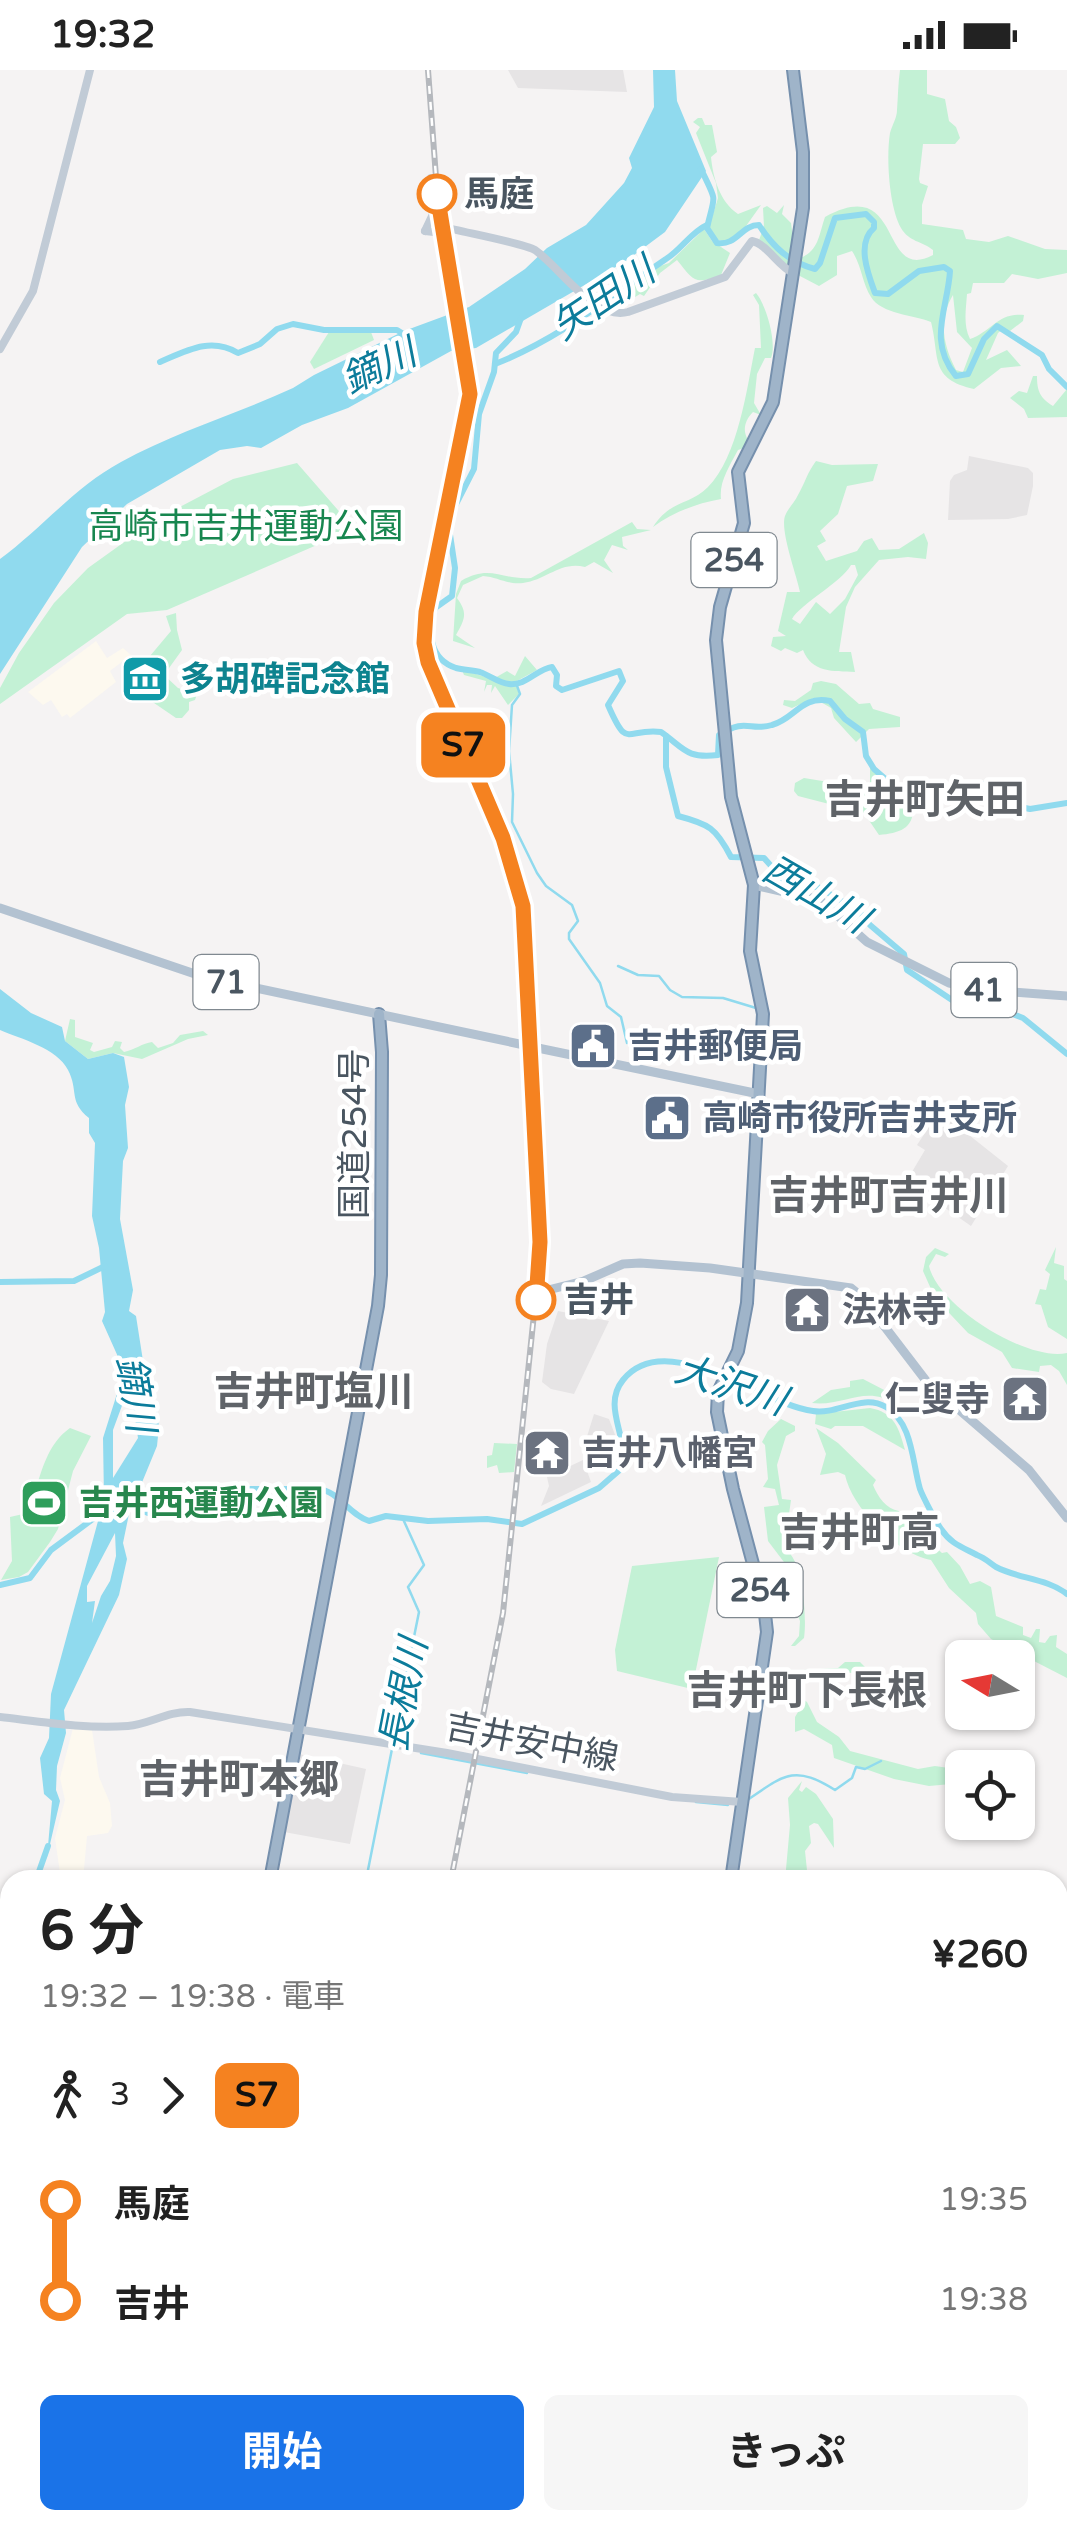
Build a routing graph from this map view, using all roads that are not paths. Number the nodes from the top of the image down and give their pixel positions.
1 (90, 70) edge
2 (793, 70) edge
3 (431, 178) dead end
4 (794, 271) junction
5 (0, 350) edge
6 (754, 885) junction
7 (0, 908) edge
8 (1067, 996) edge
9 (379, 1014) junction
10 (759, 1094) junction
11 (748, 1275) junction
12 (544, 1291) dead end
13 (342, 1490) junction
14 (1067, 1518) edge
15 (0, 1717) edge
16 (296, 1730) junction
17 (742, 1802) junction
18 (269, 1870) edge
19 (733, 1870) edge

1 - 5 main road
2 - 4 highway, 254
3 - 4 main road
4 - 6 highway, 254
6 - 8 main road, 41
6 - 10 highway, 254
7 - 9 main road, 71
9 - 10 main road, 71
9 - 13 highway, 国道254号
9 - 13 highway, 国道254号
10 - 11 highway, 254
11 - 12 main road
11 - 14 main road
11 - 17 highway, 254
13 - 16 highway, 国道254号
15 - 16 main road, 吉井安中線
16 - 17 main road, 吉井安中線
16 - 18 highway, 国道254号
17 - 19 highway, 254

